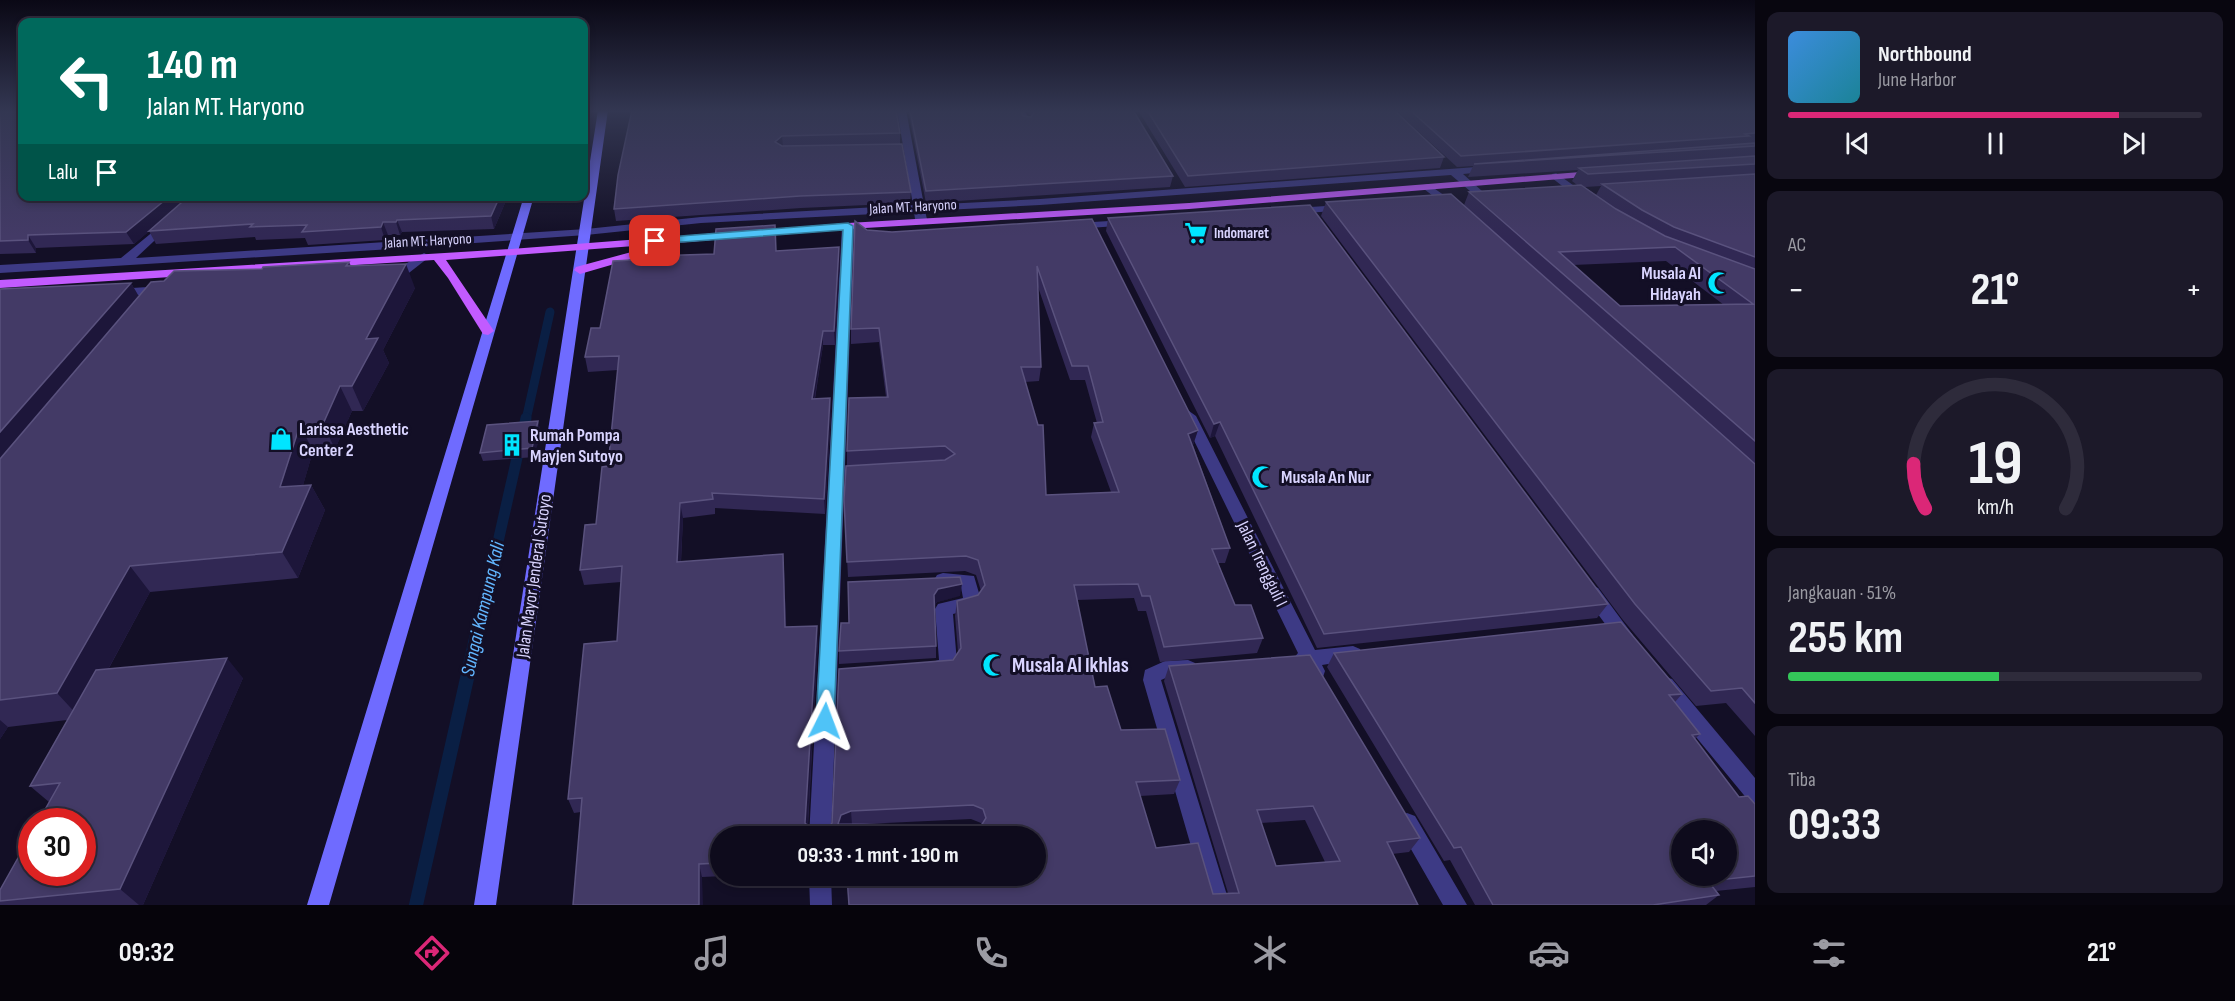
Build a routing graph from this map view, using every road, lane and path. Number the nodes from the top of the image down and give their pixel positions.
1 (597, 152) edge
2 (909, 152) edge
3 (1442, 162) edge
4 (1500, 169) edge
5 (1453, 172) junction
6 (1603, 173) edge
7 (1556, 176) junction
8 (1171, 178) edge
9 (1467, 185) junction
10 (1428, 187) junction
11 (1206, 191) junction
12 (1181, 192) junction
13 (1151, 194) junction
14 (1298, 197) junction
15 (528, 201) edge
16 (1040, 202) junction
17 (1215, 203) junction
18 (1449, 203) junction
19 (1426, 204) edge
20 (1189, 206) junction
21 (1595, 206) edge
22 (1159, 207) junction
23 (1356, 208) edge
24 (920, 209) junction
25 (1285, 212) edge
26 (802, 214) junction
27 (1046, 215) junction
28 (1313, 216) junction
29 (173, 218) edge
30 (1467, 218) edge
31 (921, 222) junction
32 (1142, 222) edge
33 (1094, 224) junction
34 (853, 226) junction
35 (1059, 228) edge
36 (803, 230) junction
37 (586, 232) junction
38 (517, 236) junction
39 (700, 237) junction
40 (870, 239) edge
41 (584, 247) junction
42 (511, 252) junction
43 (430, 256) junction
44 (124, 262) junction
45 (0, 269) edge
46 (580, 270) junction
47 (184, 271) junction
48 (111, 276) junction
49 (382, 278) edge
50 (0, 284) edge
51 (175, 289) junction
52 (99, 294) edge
53 (154, 307) edge
54 (488, 331) junction
55 (1184, 407) edge
56 (857, 473) edge
57 (836, 474) junction
58 (1580, 578) edge
59 (927, 580) edge
60 (849, 586) edge
61 (831, 587) junction
62 (1615, 626) junction
63 (1592, 628) edge
64 (1368, 652) edge
65 (1637, 652) edge
66 (1309, 659) junction
67 (1285, 660) edge
68 (1201, 667) edge
69 (921, 668) edge
70 (1652, 670) edge
71 (848, 673) edge
72 (827, 675) junction
73 (1327, 690) edge
74 (1755, 793) edge
75 (1395, 802) edge
76 (820, 826) edge
77 (820, 886) edge
78 (318, 905) edge
79 (485, 905) edge
80 (820, 905) edge
81 (1219, 905) edge
82 (1456, 905) edge

1 - 37 main road, Jalan Mayor Jenderal Sutoyo
2 - 24 street
3 - 5 street
4 - 5 street
5 - 9 street
5 - 11 street
6 - 7 main road, Jalan MT. Haryono
7 - 9 main road, Jalan MT. Haryono
7 - 21 street
8 - 12 street
9 - 10 main road, Jalan MT. Haryono
9 - 18 street
10 - 14 main road, Jalan MT. Haryono
10 - 18 street
11 - 12 street
11 - 17 street
12 - 13 street
12 - 20 street
13 - 16 street
13 - 22 street
14 - 17 main road, Jalan MT. Haryono
14 - 28 street
15 - 38 main road
16 - 24 street
16 - 27 street
17 - 20 main road, Jalan MT. Haryono
18 - 19 street
18 - 30 street
20 - 22 main road, Jalan MT. Haryono
22 - 33 main road, Jalan MT. Haryono
23 - 28 street
24 - 26 street
24 - 31 street
25 - 28 street
26 - 36 street
26 - 37 street
27 - 31 main road, Jalan MT. Haryono
27 - 33 main road, Jalan MT. Haryono
29 - 44 street
31 - 34 main road, Jalan MT. Haryono
32 - 33 street
33 - 35 street
34 - 36 main road, Jalan MT. Haryono
34 - 40 street
34 - 57 street
36 - 39 main road, Jalan MT. Haryono
37 - 38 street
37 - 41 main road, Jalan Mayor Jenderal Sutoyo
38 - 42 main road
38 - 44 street
39 - 41 main road, Jalan MT. Haryono
39 - 46 main road
41 - 42 main road, Jalan MT. Haryono
41 - 46 main road, Jalan Mayor Jenderal Sutoyo
42 - 43 main road, Jalan MT. Haryono
42 - 54 main road
43 - 47 main road, Jalan MT. Haryono
43 - 49 street
43 - 54 main road
44 - 45 street
44 - 48 main road
46 - 79 main road, Jalan Mayor Jenderal Sutoyo
47 - 48 main road, Jalan MT. Haryono
47 - 51 street
48 - 50 main road, Jalan MT. Haryono
51 - 52 street
51 - 53 street
54 - 78 main road
55 - 66 street, Jalan Trengguli I
56 - 57 street
57 - 61 street
58 - 62 street
59 - 69 street
60 - 61 street
61 - 72 street
62 - 63 street
62 - 65 street
64 - 66 street
66 - 67 street
66 - 73 street, Jalan Trengguli I
68 - 81 street
70 - 74 street
71 - 72 street
72 - 76 street
75 - 82 street
77 - 80 street

